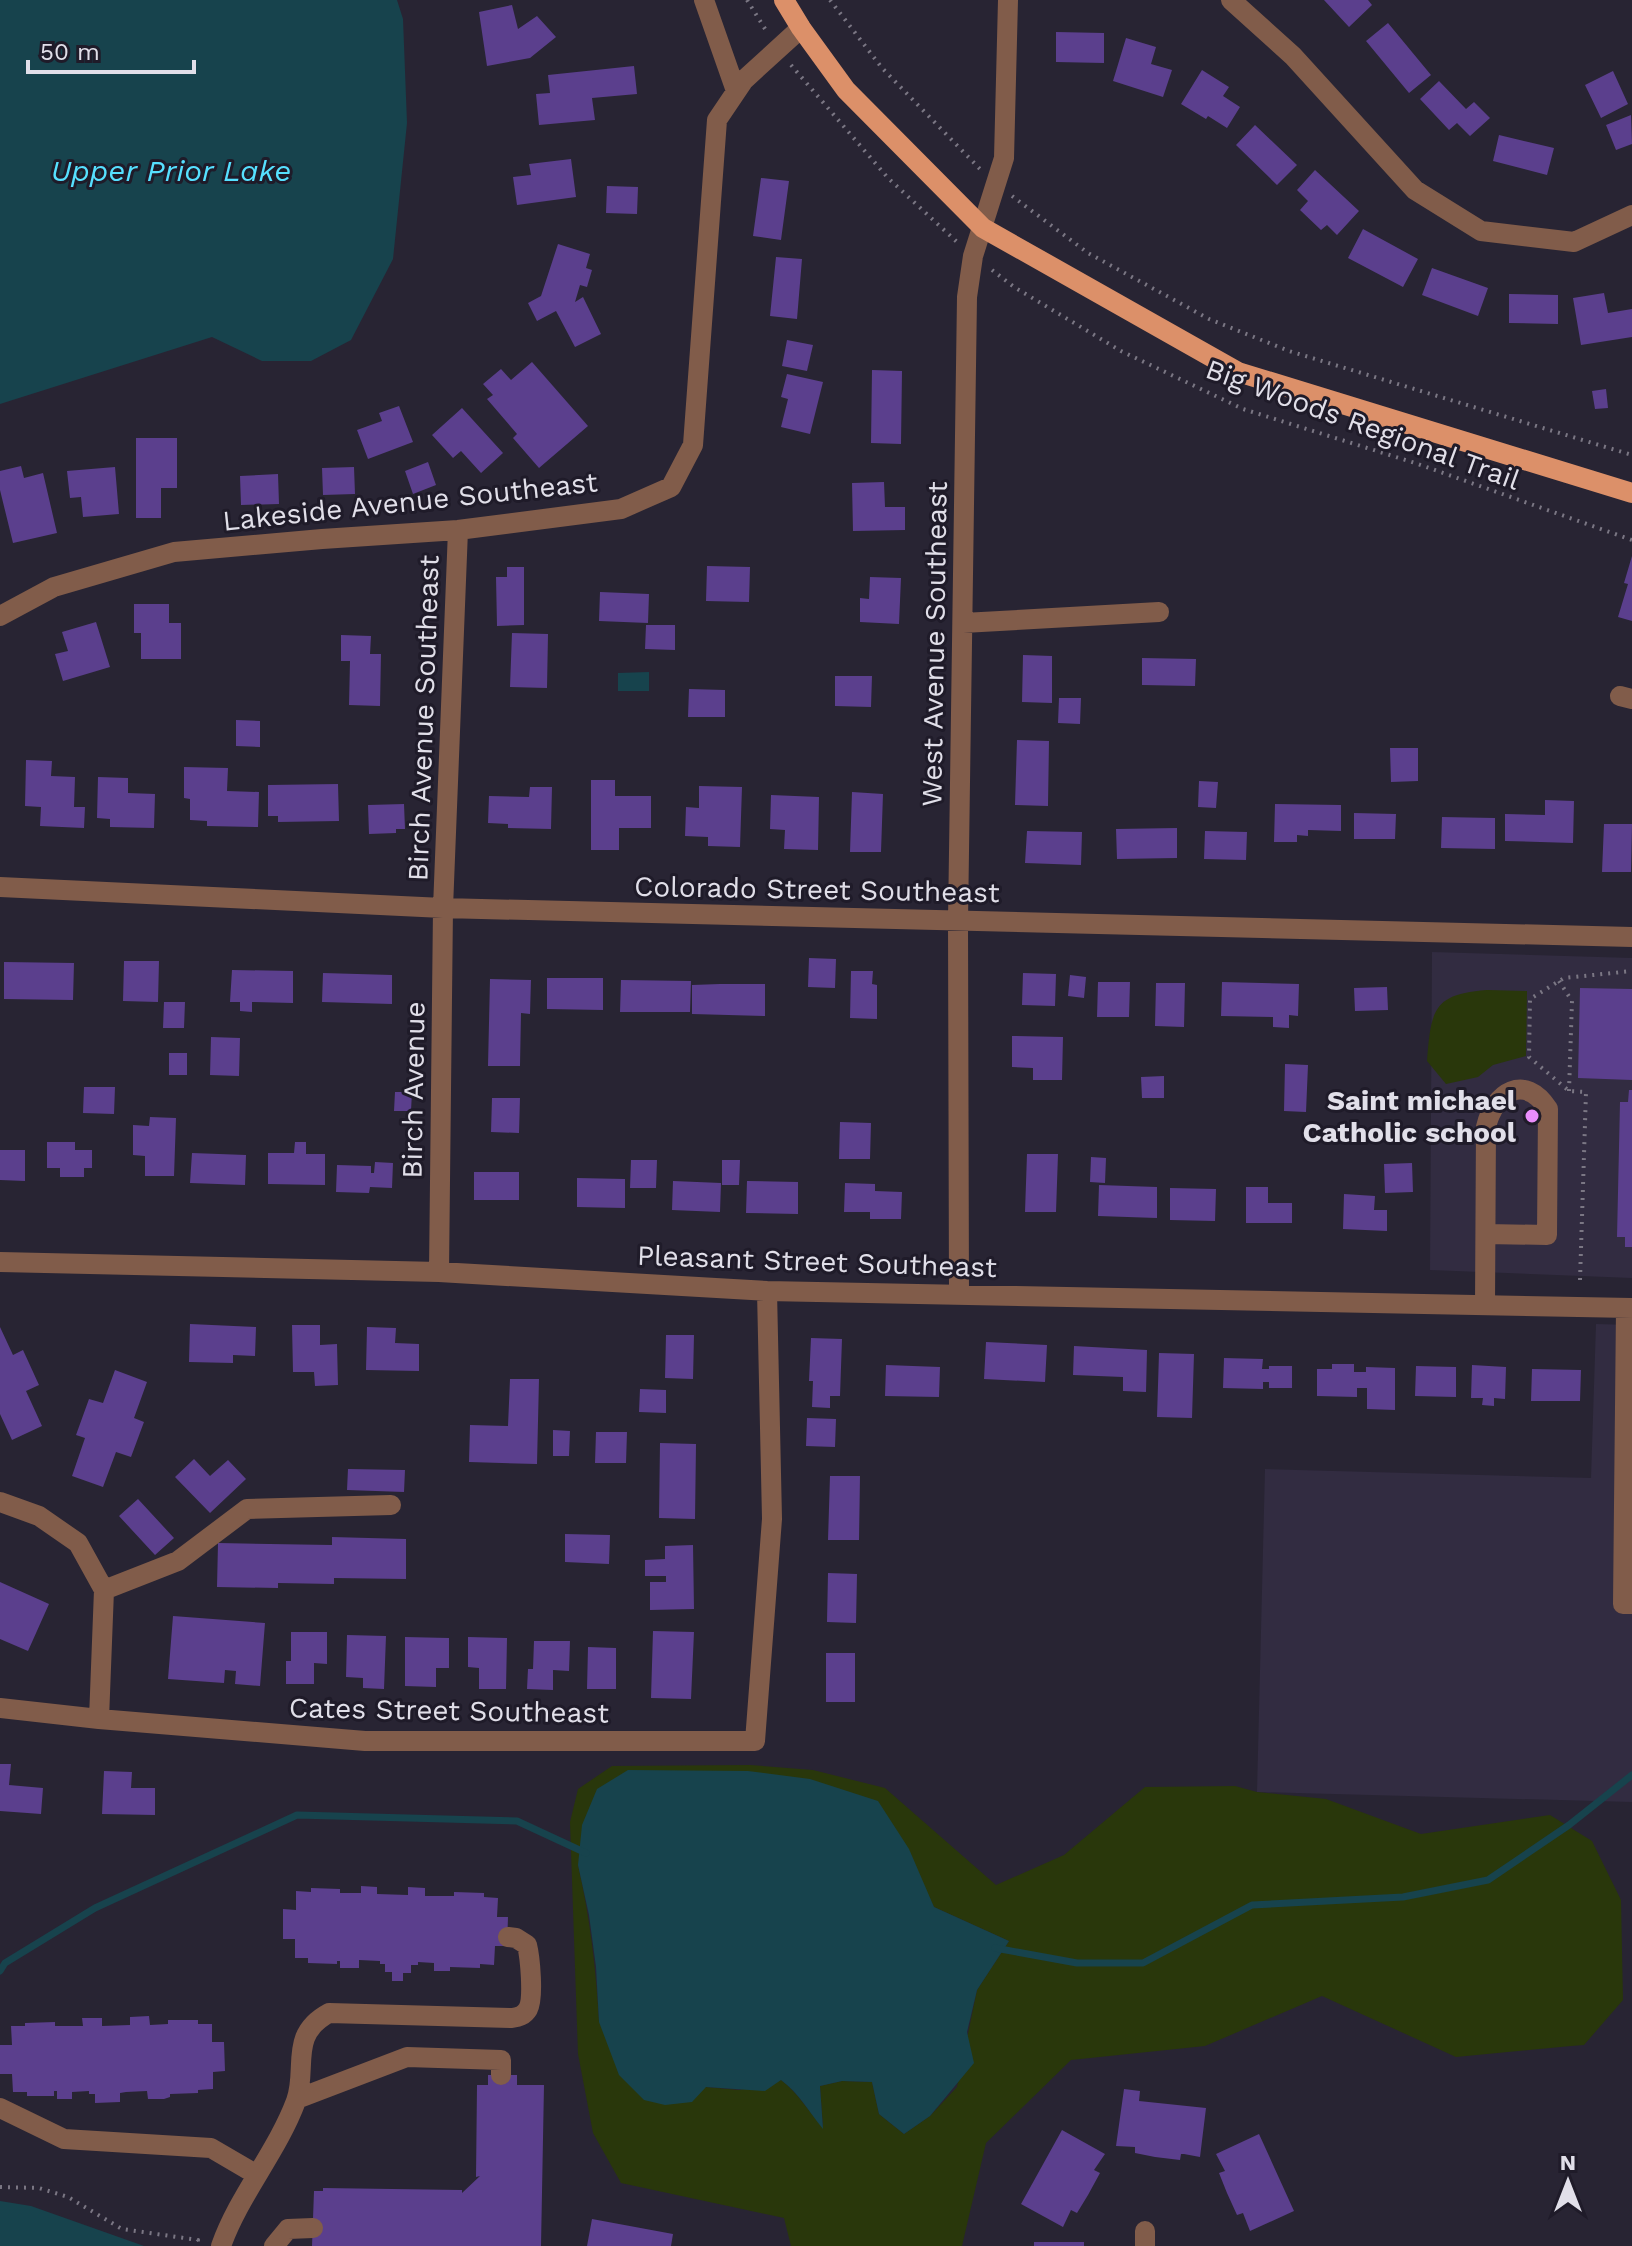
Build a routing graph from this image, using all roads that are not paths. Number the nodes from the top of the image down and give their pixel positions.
1 (704, 0) edge
2 (784, 0) edge
3 (1008, 0) edge
4 (1232, 0) edge
5 (801, 28) junction
6 (736, 91) junction
7 (1632, 215) edge
8 (983, 228) junction
9 (1632, 493) edge
10 (458, 530) junction
11 (1159, 612) dead end
12 (0, 616) edge
13 (963, 623) junction
14 (0, 887) edge
15 (443, 908) junction
16 (958, 921) junction
17 (1632, 937) edge
18 (1486, 1234) junction
19 (0, 1262) edge
20 (439, 1272) junction
21 (767, 1291) junction
22 (959, 1294) junction
23 (1485, 1305) junction
24 (1629, 1308) edge
25 (0, 1502) edge
26 (391, 1505) dead end
27 (104, 1590) junction
28 (1632, 1604) edge
29 (0, 1708) edge
30 (99, 1719) junction
31 (508, 1937) dead end
32 (501, 2075) dead end
33 (297, 2099) junction
34 (0, 2108) edge
35 (257, 2175) junction
36 (313, 2228) dead end
37 (221, 2246) edge
38 (274, 2246) edge

1 - 6 street
2 - 5 main road
3 - 8 street, West Avenue Southeast
4 - 7 street
5 - 6 street, Lakeside Avenue Southeast
5 - 8 main road
6 - 10 street, Lakeside Avenue Southeast
8 - 9 main road
8 - 13 street, West Avenue Southeast
10 - 12 street, Lakeside Avenue Southeast
10 - 15 street, Birch Avenue Southeast
11 - 13 street
13 - 16 street, West Avenue Southeast
14 - 15 street, Colorado Street Southeast
15 - 16 street, Colorado Street Southeast
15 - 20 street, Birch Avenue
16 - 17 street, Colorado Street Southeast
16 - 22 street, West Avenue Southeast
18 - 18 street
18 - 23 street
19 - 20 street, Pleasant Street Southeast
20 - 21 street, Pleasant Street Southeast
21 - 22 street, Pleasant Street Southeast
21 - 30 street, Cates Street Southeast
22 - 23 street, Pleasant Street Southeast
23 - 24 street, Pleasant Street Southeast
24 - 28 street
25 - 27 street
26 - 27 street
27 - 30 street
29 - 30 street, Cates Street Southeast
31 - 33 street
32 - 33 street
33 - 35 street
34 - 35 street
35 - 37 street
36 - 38 street

